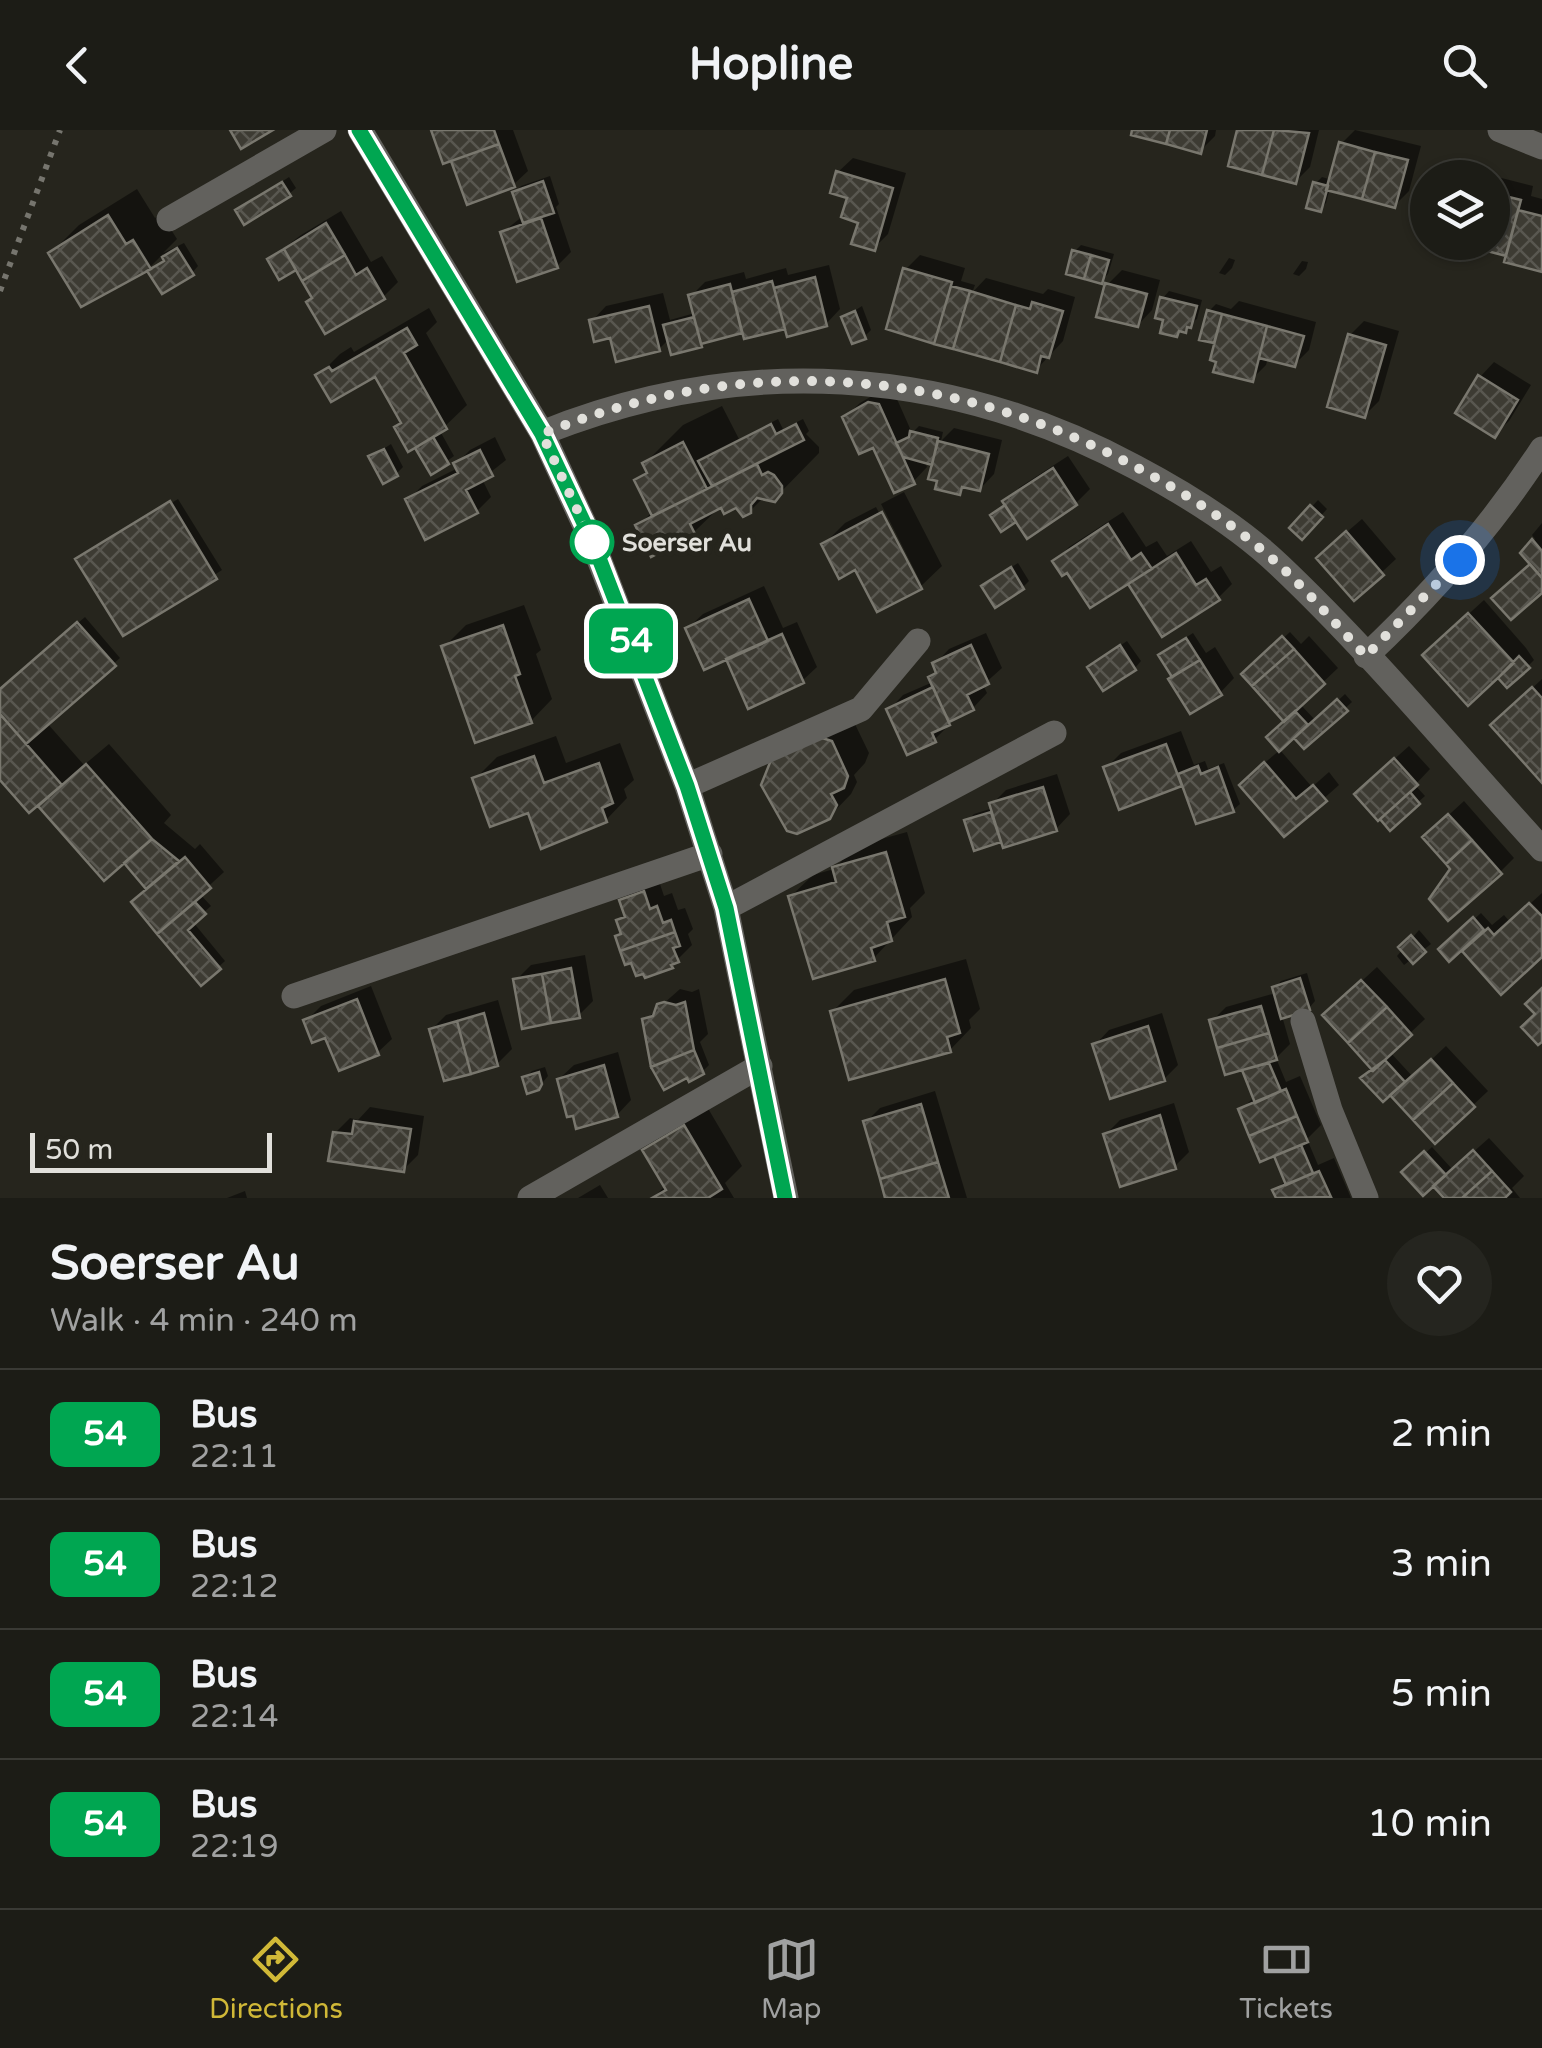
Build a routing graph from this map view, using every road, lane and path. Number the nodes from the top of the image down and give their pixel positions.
1 (60, 130) edge
2 (324, 130) edge
3 (360, 130) edge
4 (1500, 130) edge
5 (1542, 147) edge
6 (168, 219) dead end
7 (0, 290) edge
8 (542, 434) junction
9 (1542, 449) edge
10 (918, 641) dead end
11 (1366, 656) junction
12 (1054, 734) dead end
13 (687, 786) junction
14 (1542, 849) edge
15 (710, 854) junction
16 (726, 908) junction
17 (294, 996) dead end
18 (1302, 1022) dead end
19 (760, 1066) junction
20 (530, 1198) edge
21 (786, 1198) edge
22 (1366, 1198) edge

1 - 7 path
2 - 6 street
3 - 8 street
4 - 5 street
8 - 11 street
8 - 13 street
9 - 11 street
10 - 13 street
11 - 14 street
12 - 16 street
13 - 15 street
15 - 16 street
15 - 17 street
16 - 19 street
18 - 22 street
19 - 20 street
19 - 21 street

